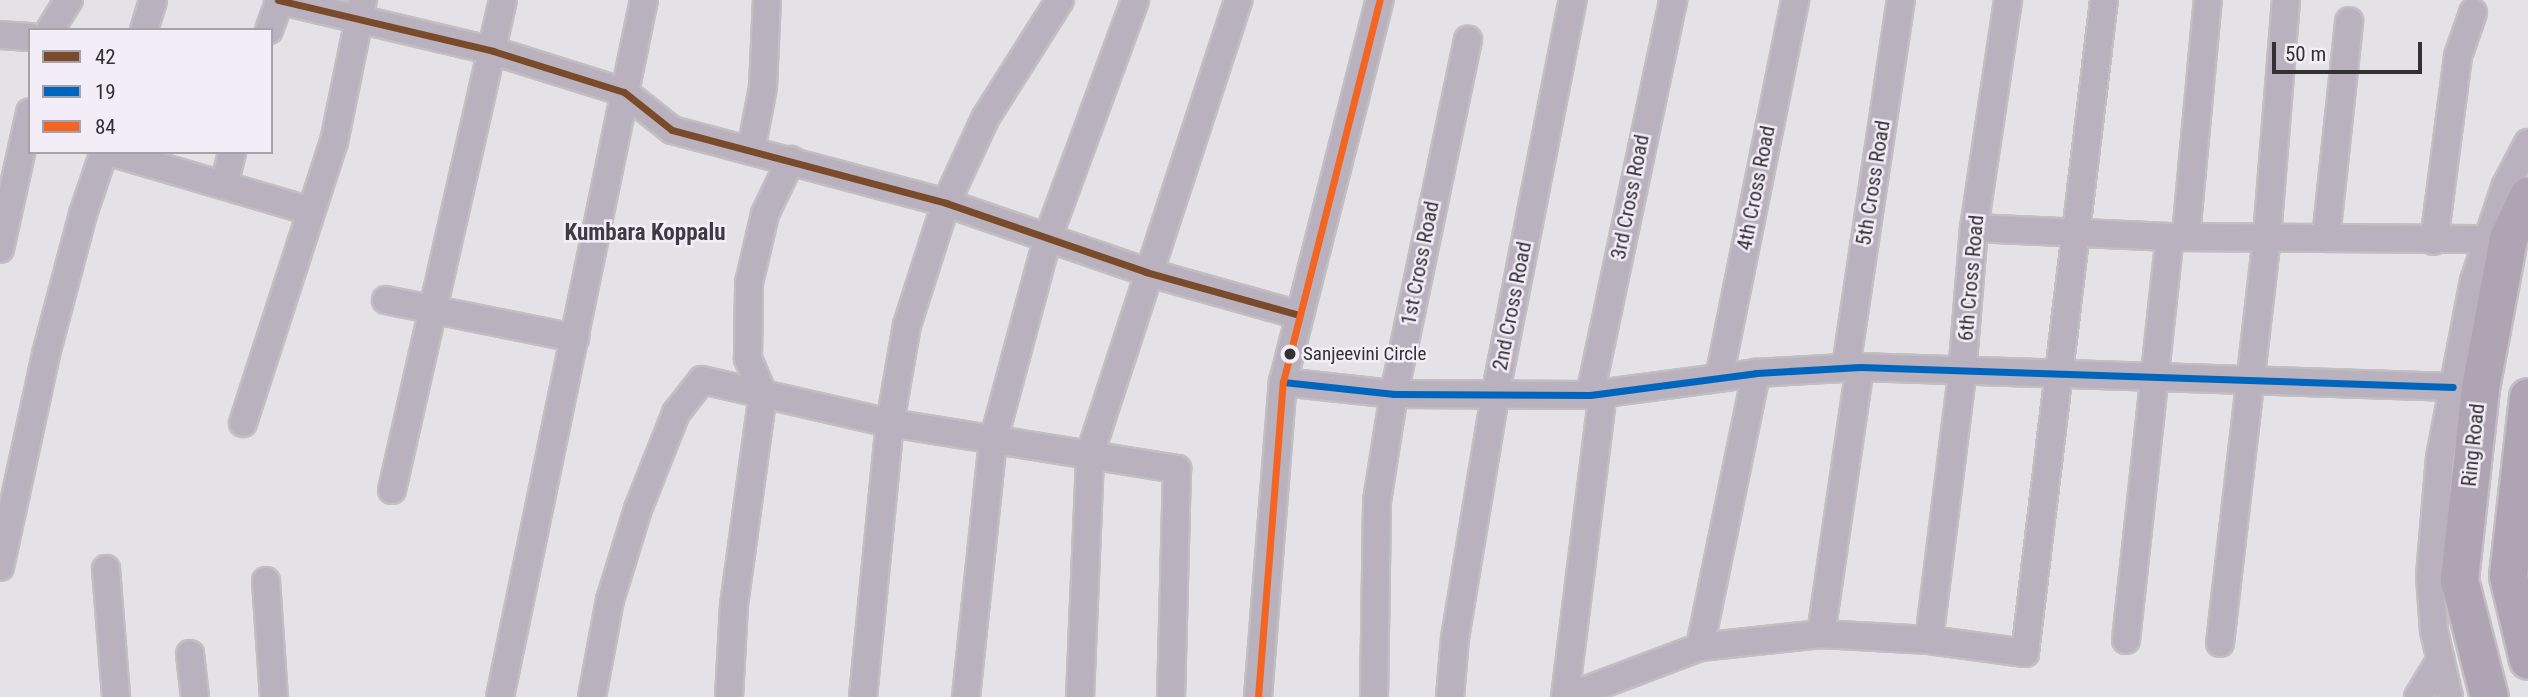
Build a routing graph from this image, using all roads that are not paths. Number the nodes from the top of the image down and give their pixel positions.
1 (52, 0) edge
2 (69, 0) edge
3 (153, 0) edge
4 (279, 0) edge
5 (503, 0) edge
6 (644, 0) edge
7 (767, 0) edge
8 (1060, 0) edge
9 (1135, 0) edge
10 (1238, 0) edge
11 (1380, 0) edge
12 (1573, 0) edge
13 (1673, 0) edge
14 (1795, 0) edge
15 (1901, 0) edge
16 (2008, 0) edge
17 (2104, 0) edge
18 (2208, 0) edge
19 (2286, 0) edge
20 (360, 11) edge
21 (2473, 13) dead end
22 (2349, 21) dead end
23 (48, 28) edge
24 (49, 28) edge
25 (145, 28) edge
26 (270, 28) edge
27 (0, 35) edge
28 (28, 37) edge
29 (1468, 40) dead end
30 (493, 51) junction
31 (624, 92) junction
32 (28, 121) edge
33 (2528, 143) edge
34 (751, 150) junction
35 (103, 154) edge
36 (117, 154) edge
37 (231, 154) edge
38 (791, 160) junction
39 (223, 185) junction
40 (2528, 196) edge
41 (946, 203) junction
42 (311, 211) junction
43 (1974, 228) junction
44 (2078, 231) junction
45 (2178, 236) junction
46 (2267, 236) junction
47 (1048, 237) junction
48 (2326, 238) junction
49 (2488, 239) junction
50 (2434, 241) junction
51 (0, 249) edge
52 (1146, 272) junction
53 (386, 300) dead end
54 (434, 312) junction
55 (1299, 315) junction
56 (575, 338) junction
57 (1853, 367) junction
58 (1756, 373) junction
59 (1962, 374) junction
60 (2058, 376) junction
61 (1719, 377) junction
62 (2154, 377) junction
63 (2250, 379) junction
64 (1283, 382) junction
65 (2453, 387) junction
66 (1597, 393) junction
67 (763, 394) junction
68 (1394, 394) junction
69 (1495, 396) junction
70 (2528, 397) edge
71 (890, 423) junction
72 (243, 424) dead end
73 (993, 442) junction
74 (1090, 454) junction
75 (392, 490) dead end
76 (0, 567) edge
77 (106, 569) dead end
78 (266, 580) dead end
79 (1821, 634) junction
80 (1929, 640) junction
81 (2126, 640) dead end
82 (2220, 643) dead end
83 (1700, 647) junction
84 (190, 654) dead end
85 (2526, 655) edge
86 (2441, 659) junction
87 (116, 697) edge
88 (195, 697) edge
89 (274, 697) edge
90 (500, 697) edge
91 (592, 697) edge
92 (729, 697) edge
93 (863, 697) edge
94 (965, 697) edge
95 (1080, 697) edge
96 (1171, 697) edge
97 (1258, 697) edge
98 (1374, 697) edge
99 (1450, 697) edge
100 (1567, 697) edge
101 (2418, 697) edge
102 (2449, 697) edge
103 (2489, 697) edge

1 - 23 street
2 - 24 street
3 - 25 street
4 - 20 street
4 - 26 street
5 - 30 street
6 - 31 street
7 - 34 street
8 - 41 street
9 - 47 street
10 - 52 street
11 - 55 street
12 - 69 street, 2nd Cross Road
13 - 66 street, 3rd Cross Road
14 - 61 street, 4th Cross Road
15 - 57 street, 5th Cross Road
16 - 43 street, 6th Cross Road
17 - 44 street
18 - 45 street
19 - 46 street
20 - 30 street
20 - 42 street
21 - 50 street
22 - 48 street
27 - 28 street
29 - 68 street, 1st Cross Road
30 - 31 street
30 - 54 street
31 - 34 street
31 - 56 street
32 - 51 street
33 - 49 street
34 - 38 street
35 - 76 street
36 - 39 street
37 - 39 street
38 - 41 street
38 - 67 street
39 - 42 street
40 - 103 highway, Ring Road
41 - 47 street
41 - 71 street
42 - 72 street
43 - 44 street
43 - 59 street, 6th Cross Road
44 - 45 street
44 - 60 street
45 - 46 street
45 - 62 street
46 - 48 street
46 - 63 street
47 - 52 street
47 - 73 street
48 - 50 street
49 - 50 street
49 - 65 street
52 - 55 street
52 - 74 street
53 - 54 street
54 - 56 street
54 - 75 street
55 - 64 street
56 - 90 street
57 - 58 street
57 - 59 street
57 - 79 street, 5th Cross Road
58 - 61 street
58 - 83 street
59 - 60 street
59 - 80 street, 6th Cross Road
60 - 62 street
60 - 80 street
61 - 66 street
62 - 63 street
62 - 81 street
63 - 65 street
63 - 82 street
64 - 68 street
64 - 97 street
65 - 86 street
66 - 69 street
66 - 100 street, 3rd Cross Road
67 - 71 street
67 - 91 street
67 - 92 street
68 - 69 street
68 - 98 street, 1st Cross Road
69 - 99 street, 2nd Cross Road
70 - 85 highway
71 - 73 street
71 - 93 street
73 - 74 street
73 - 94 street
74 - 95 street
74 - 96 street
77 - 87 street
78 - 89 street
79 - 80 street
79 - 83 street
83 - 100 street
84 - 88 street
86 - 101 street
86 - 102 street

